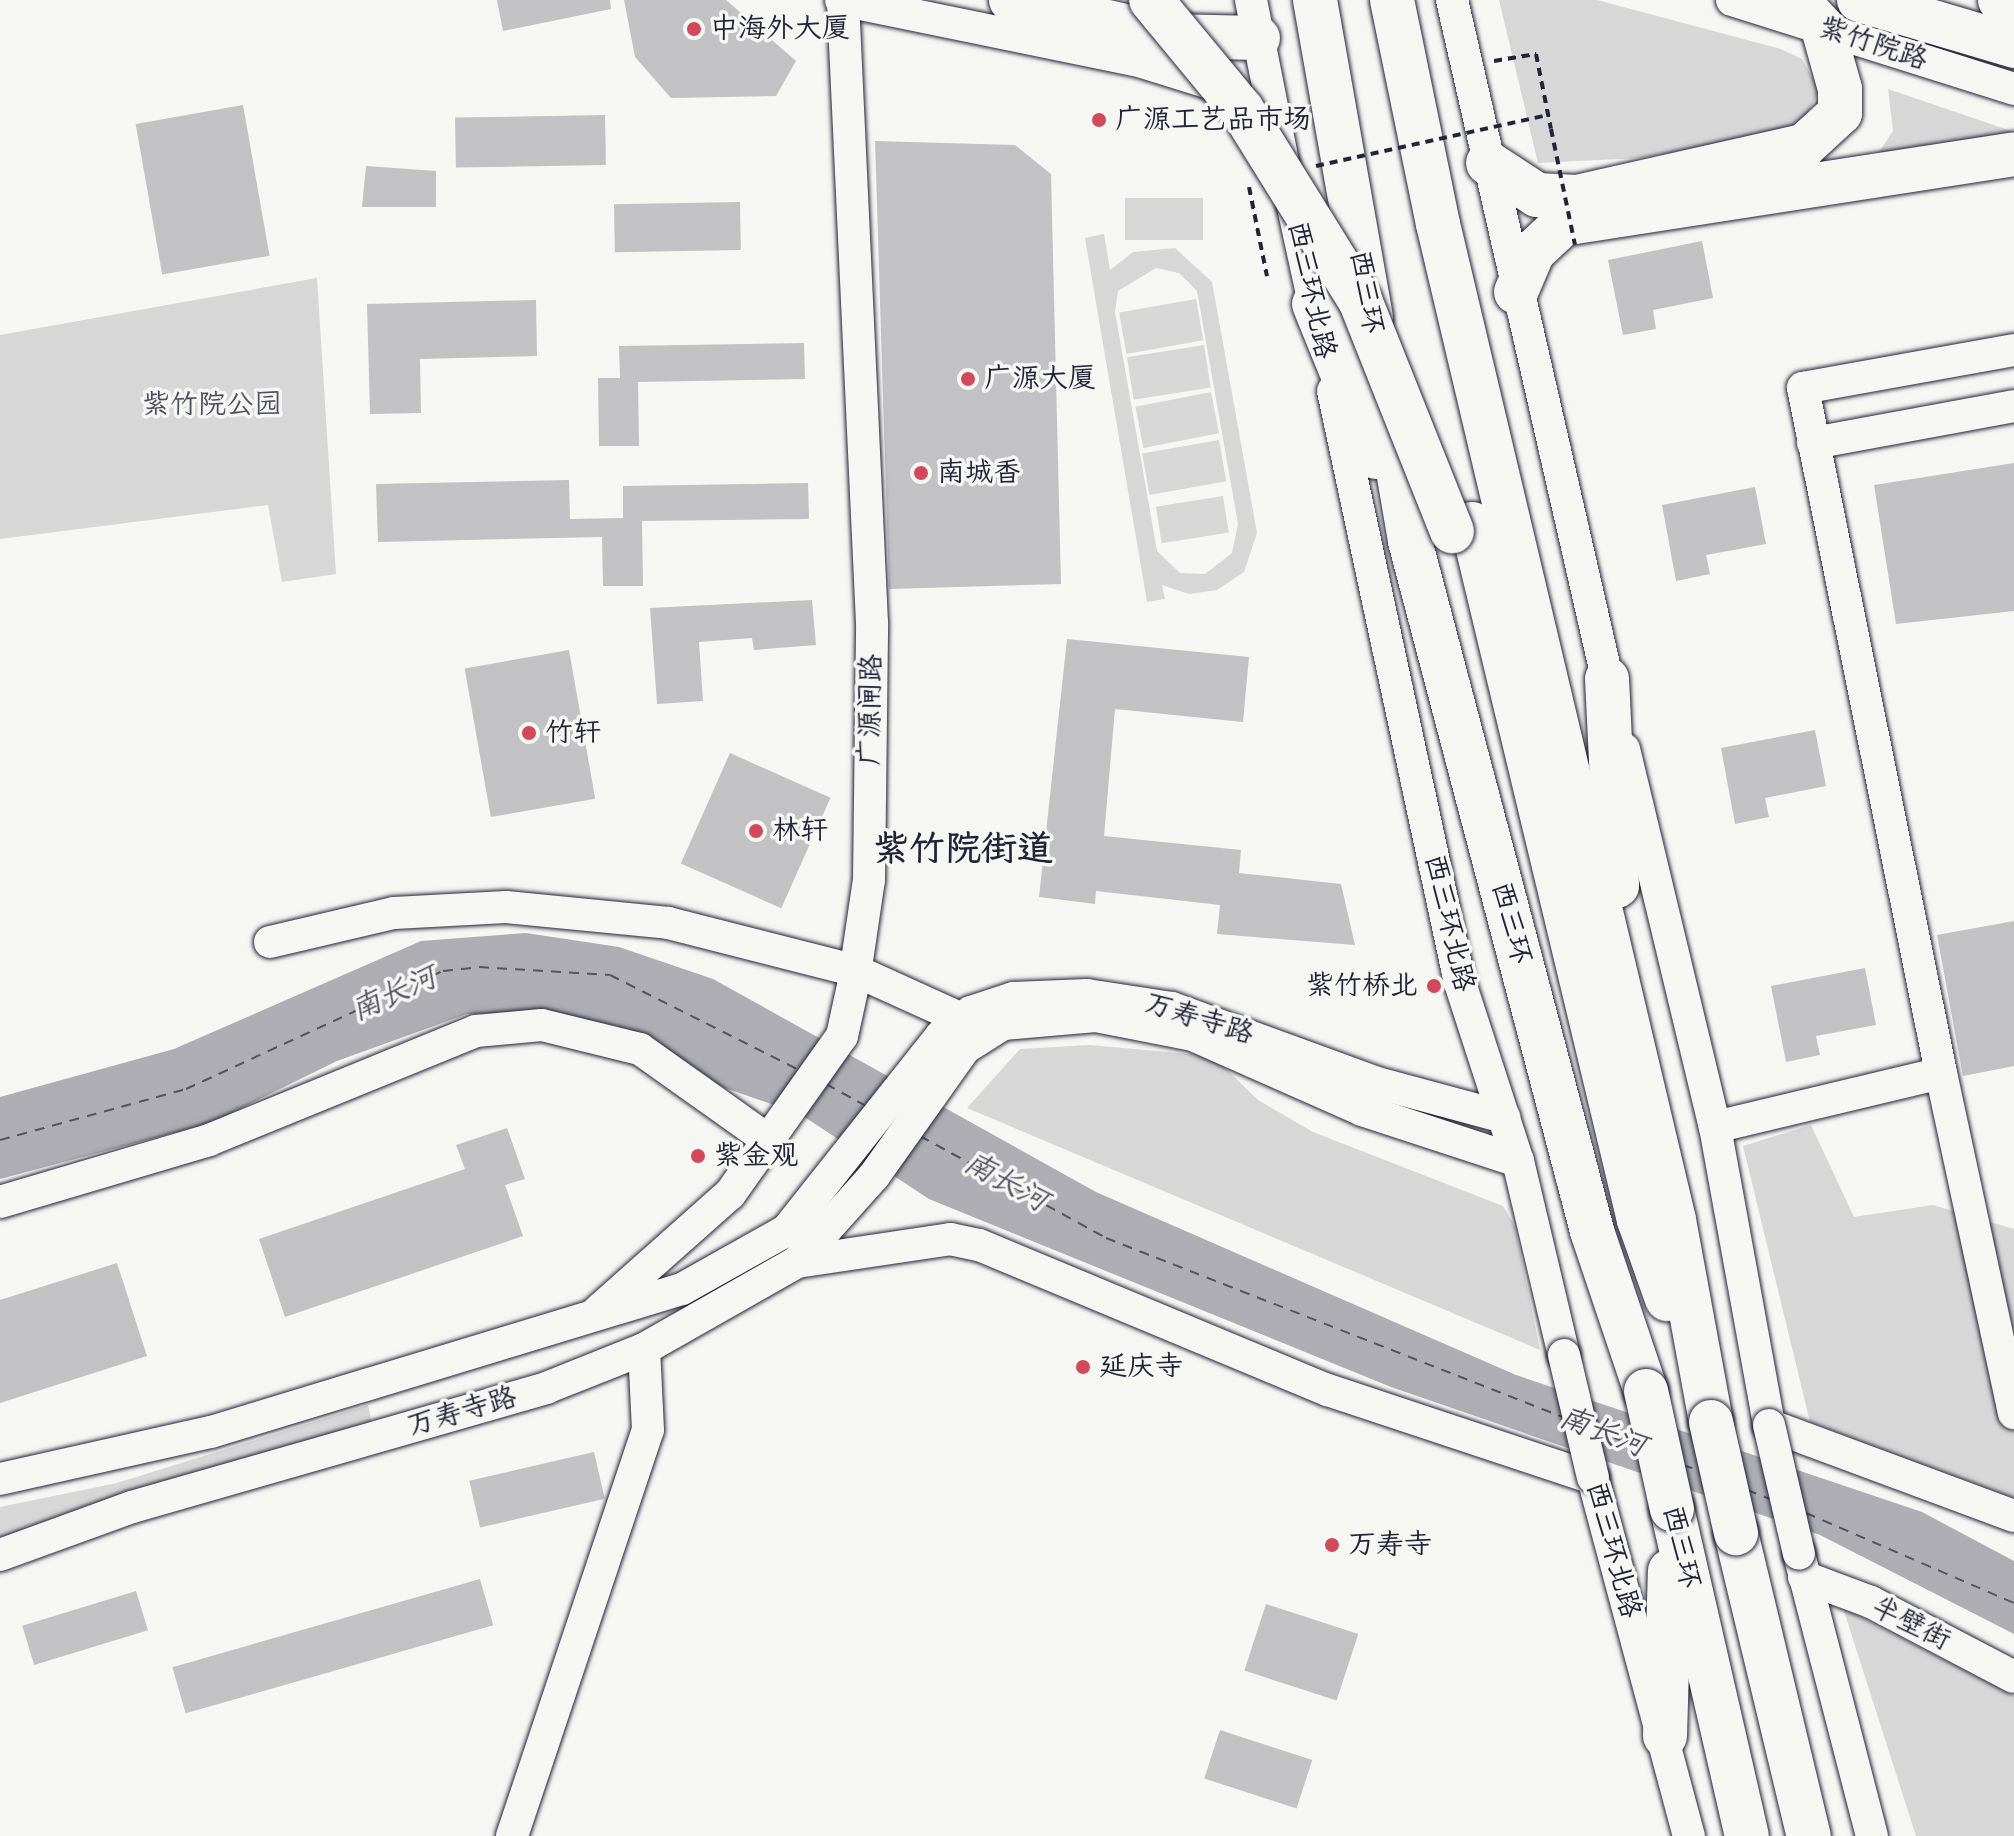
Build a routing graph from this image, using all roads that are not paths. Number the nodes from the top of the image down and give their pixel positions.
1 (842, 0) edge
2 (1011, 0) edge
3 (1151, 0) edge
4 (1179, 0) edge
5 (1315, 0) edge
6 (1392, 0) edge
7 (1452, 0) edge
8 (1732, 0) edge
9 (1859, 0) edge
10 (1927, 0) edge
11 (2000, 0) edge
12 (2014, 4) edge
13 (1810, 14) edge
14 (1254, 19) edge
15 (2014, 25) edge
16 (2014, 46) edge
17 (2014, 89) edge
18 (1272, 112) junction
19 (2014, 154) edge
20 (1488, 163) junction
21 (1516, 292) junction
22 (1314, 304) junction
23 (2014, 350) edge
24 (2014, 406) edge
25 (1813, 443) junction
26 (1462, 528) junction
27 (1410, 541) junction
28 (1607, 679) junction
29 (270, 942) dead end
30 (856, 971) junction
31 (1622, 993) junction
32 (962, 1019) junction
33 (1941, 1073) junction
34 (924, 1080) junction
35 (1504, 1117) junction
36 (1715, 1127) junction
37 (769, 1140) junction
38 (1518, 1161) junction
39 (861, 1168) junction
40 (0, 1202) edge
41 (797, 1262) junction
42 (589, 1319) junction
43 (644, 1349) junction
44 (1646, 1391) junction
45 (2014, 1413) edge
46 (1711, 1422) junction
47 (1769, 1425) junction
48 (1593, 1478) junction
49 (0, 1479) edge
50 (1672, 1509) junction
51 (2014, 1516) edge
52 (0, 1555) edge
53 (1802, 1565) junction
54 (2014, 1677) edge
55 (1665, 1736) junction
56 (512, 1836) edge
57 (1689, 1836) edge
58 (1747, 1836) edge
59 (1809, 1836) edge
60 (1872, 1836) edge

1 - 18 street
1 - 30 street, 广源闸路
2 - 14 highway
3 - 26 highway, bridge
4 - 26 highway
5 - 27 highway, 西三环
6 - 31 highway, 西三环
7 - 20 street
8 - 13 street, 紫竹院路
9 - 16 highway, 紫竹院路
10 - 15 highway
11 - 12 highway
13 - 17 street, 紫竹院路
13 - 20 highway
14 - 18 street, 西三环北路
18 - 22 street, 西三环北路
19 - 21 highway
20 - 21 street
21 - 28 street
22 - 27 highway
22 - 35 street, 西三环北路
23 - 25 street
24 - 25 street
25 - 33 street
26 - 44 highway
26 - 46 highway
27 - 44 highway, 西三环
28 - 31 highway
28 - 36 street
29 - 30 street
30 - 32 street
30 - 37 street, 广源闸路
31 - 46 highway, 西三环
32 - 34 street, 万寿寺路
32 - 35 street, 万寿寺路
33 - 36 street
33 - 45 street
34 - 38 street, 万寿寺路
34 - 39 street
35 - 38 street, 西三环北路
36 - 47 street
37 - 40 street
37 - 42 street, 广源闸路
38 - 48 street, 西三环北路, bridge
39 - 41 street, 万寿寺路
39 - 42 street, 万寿寺路
41 - 43 street, 万寿寺路
41 - 48 street
42 - 49 street, 万寿寺路
43 - 52 street, 万寿寺路
43 - 56 street
44 - 50 highway, 西三环, bridge
46 - 59 highway, 西三环, bridge
47 - 51 street
47 - 53 street, bridge
48 - 55 street, 西三环北路
50 - 55 highway
50 - 58 highway, 西三环
53 - 54 street, 半壁街
53 - 60 street
55 - 57 street, 西三环北路

